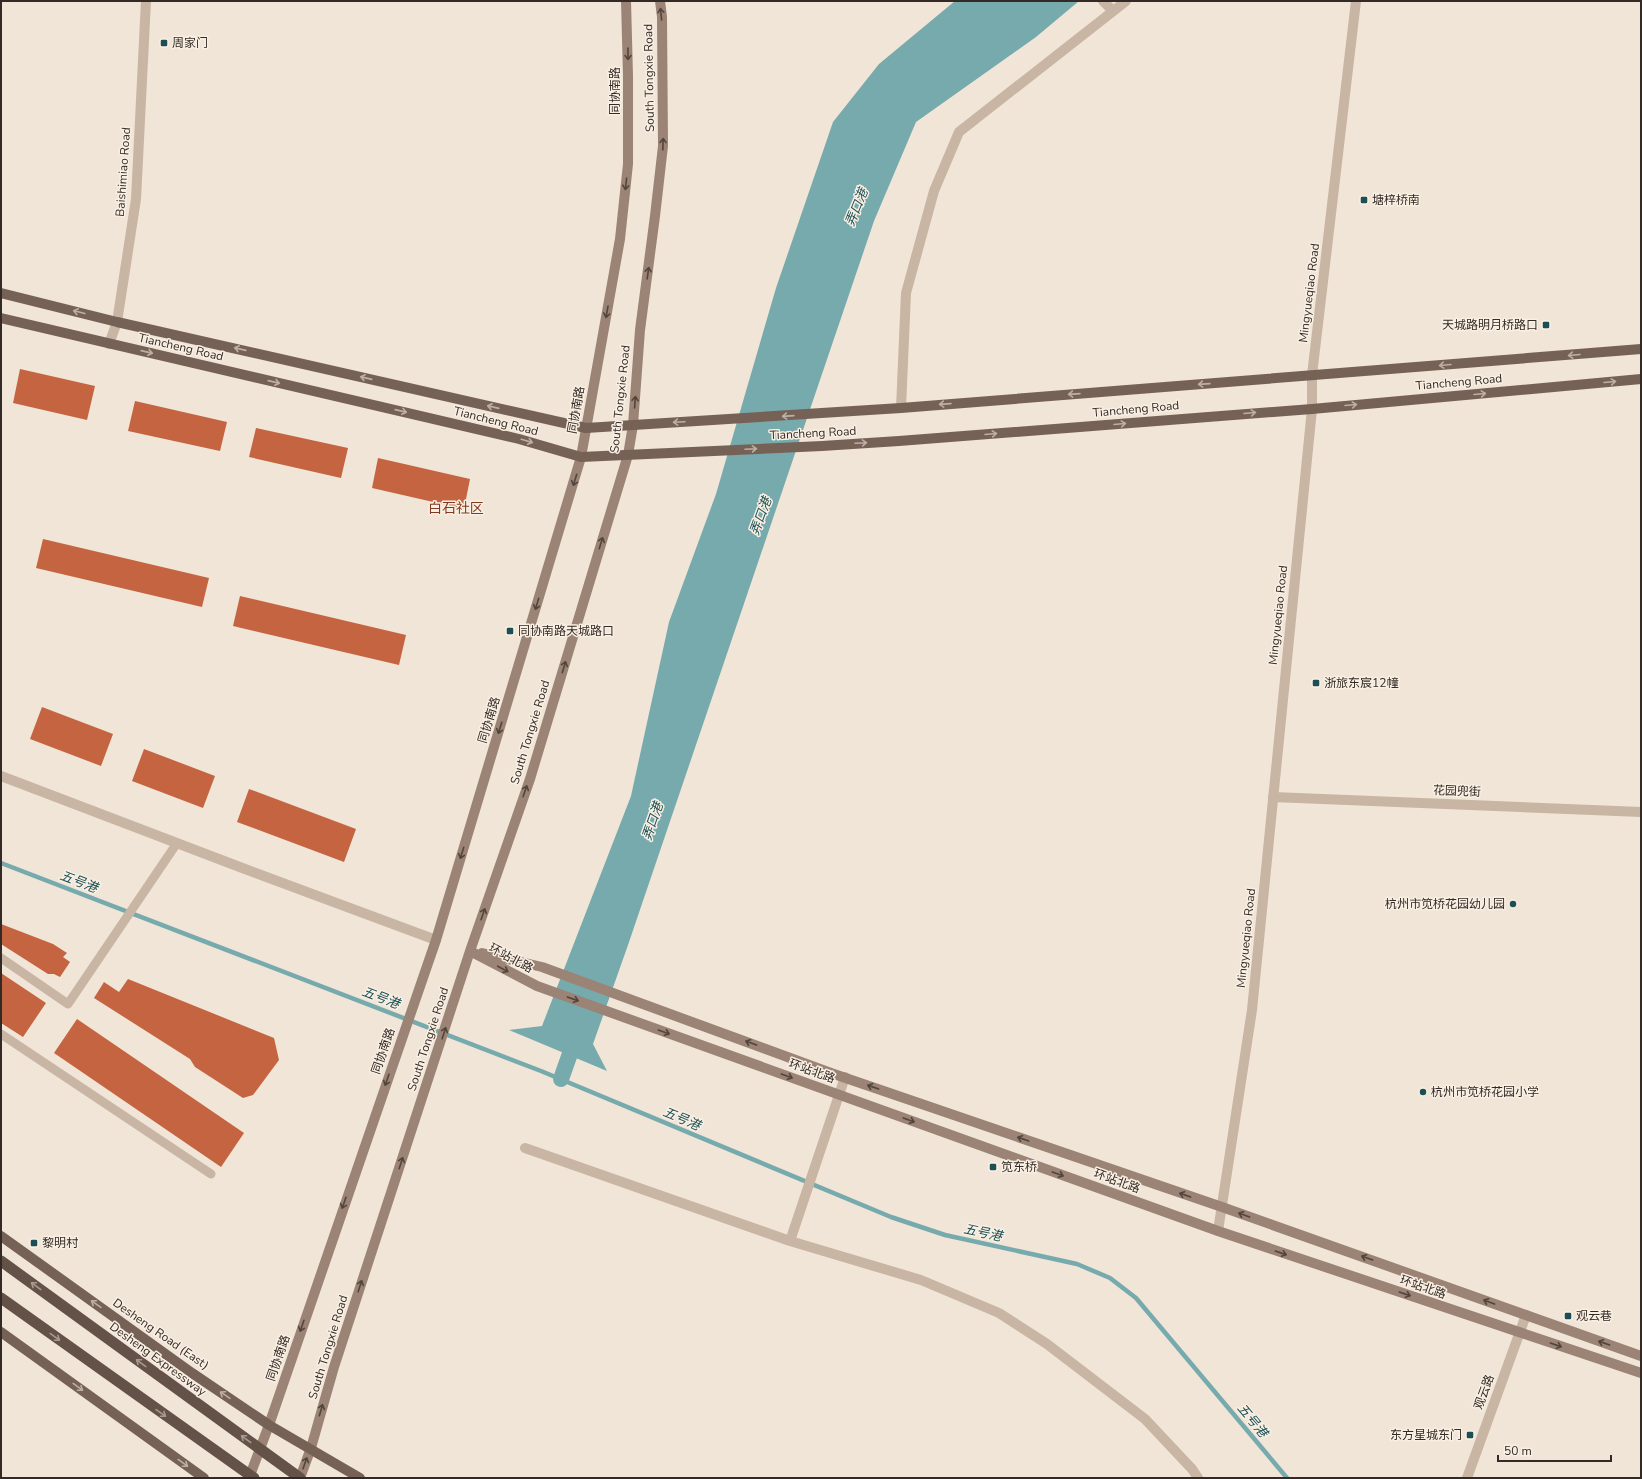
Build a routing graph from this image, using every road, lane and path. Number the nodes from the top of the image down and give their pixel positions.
1 (146, 1) edge
2 (626, 1) edge
3 (660, 1) edge
4 (1102, 1) edge
5 (1126, 1) edge
6 (1356, 1) edge
7 (1113, 11) junction
8 (1, 293) edge
9 (1, 318) edge
10 (117, 322) junction
11 (109, 344) junction
12 (1641, 349) edge
13 (1312, 376) junction
14 (1641, 379) edge
15 (901, 408) junction
16 (1312, 409) junction
17 (633, 425) junction
18 (586, 428) junction
19 (628, 454) junction
20 (581, 457) junction
21 (1, 776) edge
22 (1272, 797) junction
23 (1641, 812) edge
24 (177, 844) junction
25 (436, 940) junction
26 (470, 951) junction
27 (1, 958) edge
28 (1, 1034) edge
29 (845, 1077) junction
30 (839, 1095) junction
31 (525, 1148) dead end
32 (211, 1174) dead end
33 (1222, 1207) junction
34 (1218, 1231) junction
35 (1, 1236) edge
36 (790, 1241) junction
37 (1, 1261) edge
38 (1, 1298) edge
39 (1526, 1315) junction
40 (1, 1332) edge
41 (1519, 1333) junction
42 (1641, 1356) edge
43 (1641, 1374) edge
44 (269, 1425) junction
45 (310, 1448) junction
46 (204, 1478) edge
47 (249, 1478) edge
48 (254, 1478) edge
49 (300, 1478) edge
50 (349, 1478) edge
51 (360, 1478) edge
52 (1198, 1478) edge
53 (1467, 1478) edge

1 - 10 street, Baishimiao Road
2 -> 18 main road, 同协南路
17 -> 3 main road, South Tongxie Road
4 - 7 street
5 - 7 street
6 - 13 street, Mingyueqiao Road
7 - 15 street
10 -> 8 main road, Tiancheng Road
9 - 11 main road, Tiancheng Road
10 - 11 street, Baishimiao Road
18 -> 10 main road, Tiancheng Road
11 -> 20 main road, Tiancheng Road
12 -> 13 main road, Tiancheng Road
13 -> 15 main road, Tiancheng Road
13 - 16 street, Mingyueqiao Road
16 -> 14 main road, Tiancheng Road
15 -> 17 main road, Tiancheng Road
19 -> 16 main road, Tiancheng Road
16 - 22 street, Mingyueqiao Road
17 - 18 main road, Tiancheng Road
17 - 19 main road, South Tongxie Road
18 - 20 main road, 同协南路
19 - 20 main road, Tiancheng Road
26 -> 19 main road, South Tongxie Road
20 -> 25 main road, 同协南路
21 - 24 street
22 - 23 street, 花园兜街
22 - 33 street, Mingyueqiao Road
24 - 25 street
24 - 27 lane
25 -> 44 main road, 同协南路
29 -> 26 main road, 环站北路
26 -> 30 main road, 环站北路
45 -> 26 main road, South Tongxie Road
28 - 32 lane
29 - 30 street
33 -> 29 main road, 环站北路
30 -> 34 main road, 环站北路
30 - 36 street
31 - 36 street
33 - 34 street, Mingyueqiao Road
39 -> 33 main road, 环站北路
34 -> 41 main road, 环站北路
44 -> 35 main road, Desheng Road (East)
36 - 52 street
49 -> 37 highway, Desheng Expressway, bridge
38 -> 48 highway, bridge
39 - 41 street, 观云路
42 -> 39 main road, 环站北路
40 -> 46 main road
41 -> 43 main road, 环站北路
41 - 53 street, 观云路
44 - 45 main road, Desheng Road (East)
44 - 47 main road, 同协南路
49 -> 45 main road, South Tongxie Road
45 - 50 main road, Desheng Road (East)
45 - 51 main road, Desheng Road (East)

